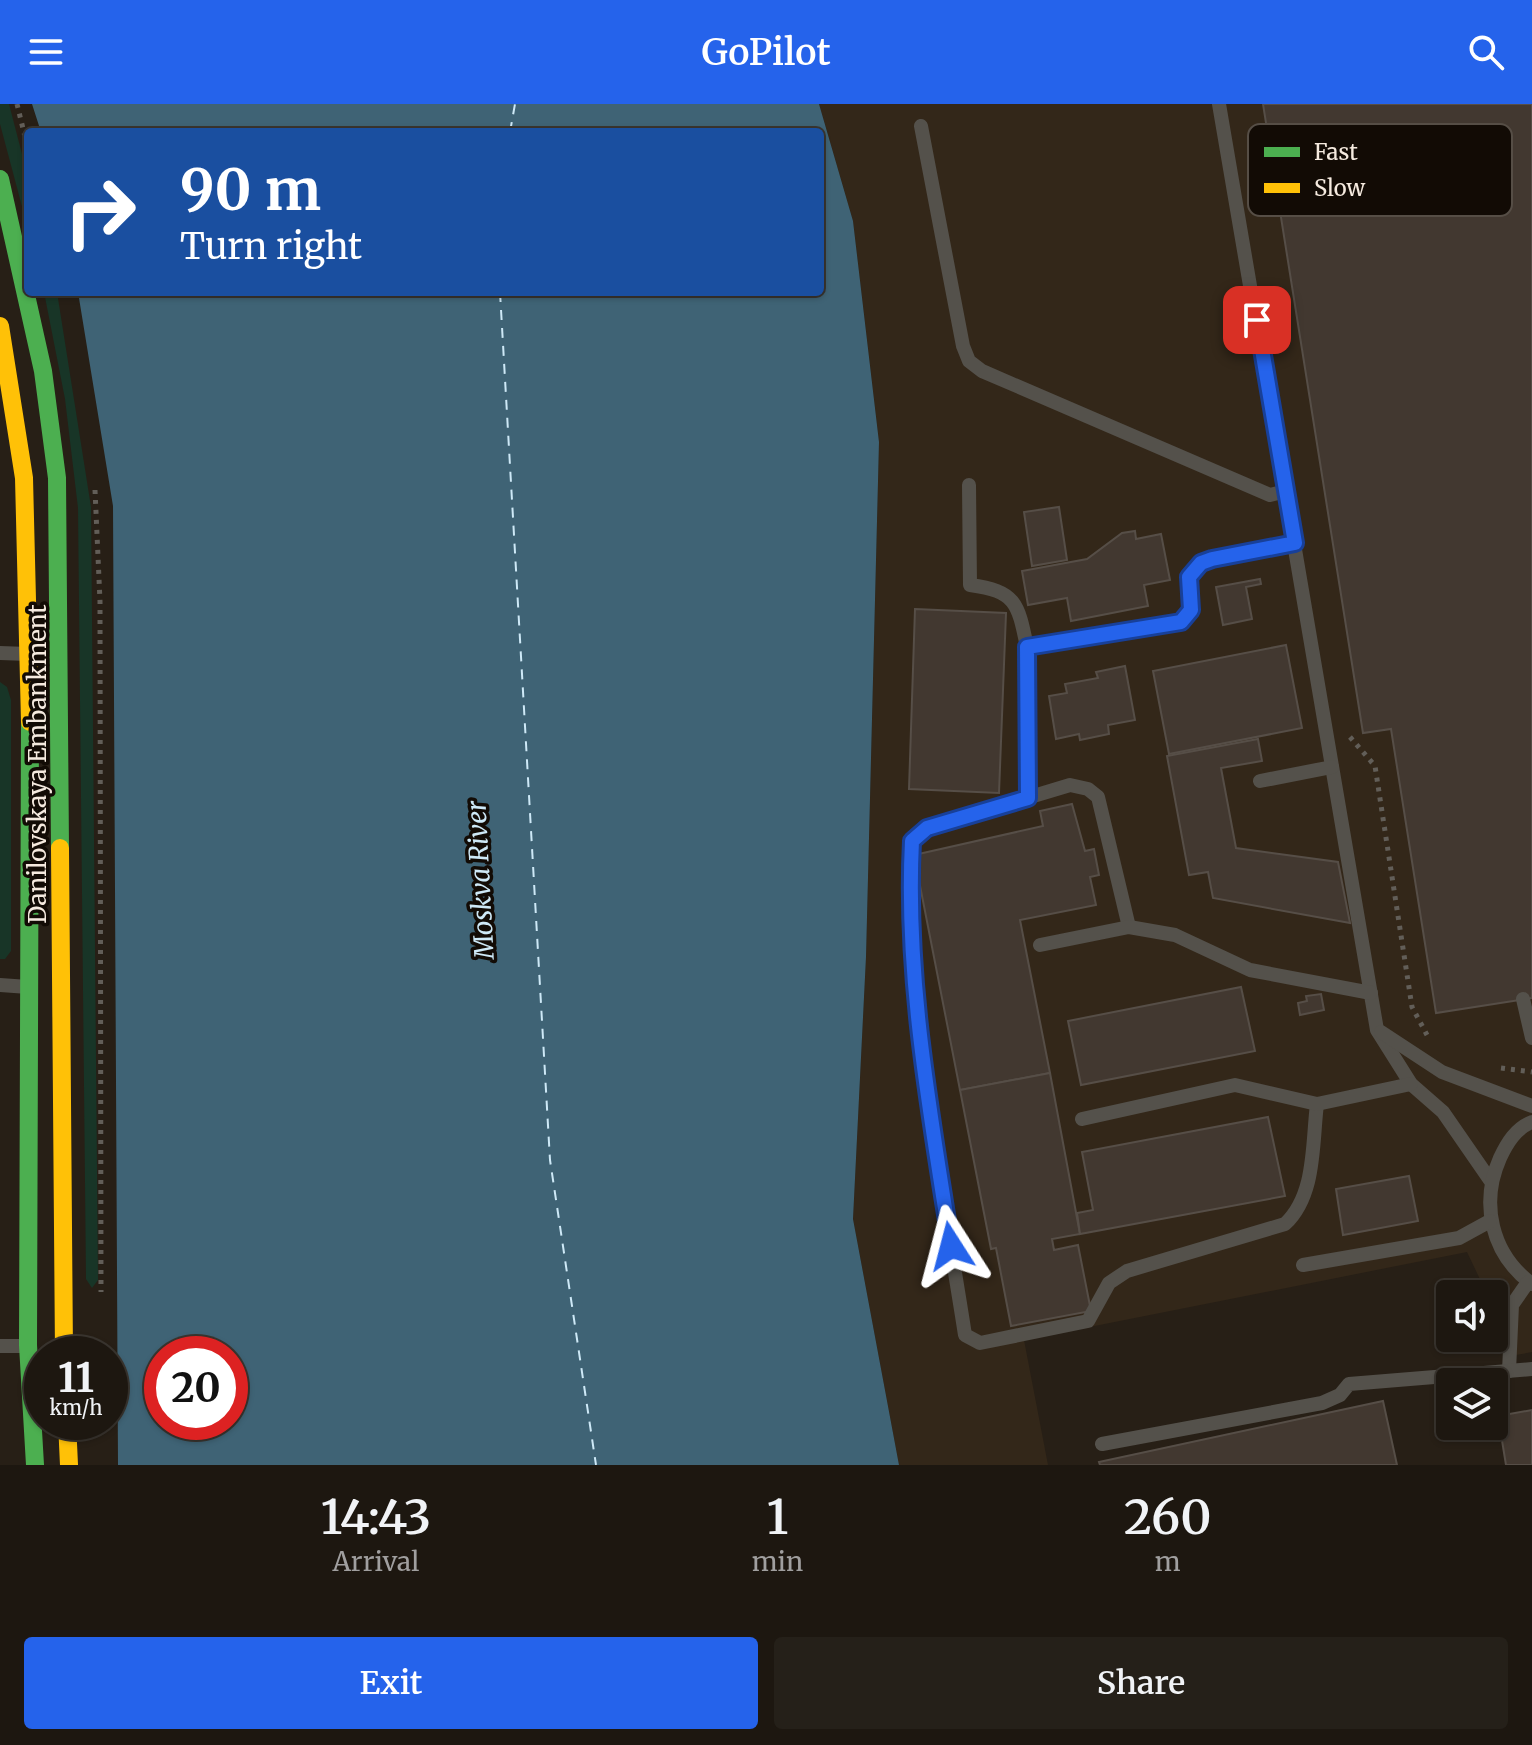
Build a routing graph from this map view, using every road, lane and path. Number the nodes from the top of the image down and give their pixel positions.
1 (17, 104) edge
2 (1219, 104) edge
3 (921, 126) dead end
4 (24, 133) edge
5 (0, 179) edge
6 (24, 286) edge
7 (26, 296) edge
8 (0, 326) edge
9 (35, 479) junction
10 (969, 485) dead end
11 (1286, 491) junction
12 (1295, 543) junction
13 (1027, 647) junction
14 (0, 653) edge
15 (30, 654) junction
16 (60, 654) junction
17 (1348, 735) dead end
18 (1332, 767) junction
19 (1260, 781) dead end
20 (1028, 798) junction
21 (1129, 927) junction
22 (1040, 945) dead end
23 (0, 985) edge
24 (29, 987) junction
25 (1371, 993) junction
26 (1523, 999) dead end
27 (1377, 1030) junction
28 (1532, 1038) edge
29 (1429, 1039) dead end
30 (1493, 1067) dead end
31 (1532, 1072) edge
32 (1411, 1084) junction
33 (1317, 1104) junction
34 (1532, 1106) edge
35 (1082, 1119) dead end
36 (1532, 1122) edge
37 (1490, 1180) junction
38 (1490, 1221) junction
39 (1303, 1265) dead end
40 (1530, 1283) edge
41 (49, 1336) edge
42 (50, 1336) edge
43 (0, 1346) edge
44 (24, 1346) edge
45 (1532, 1369) edge
46 (1509, 1371) junction
47 (38, 1440) edge
48 (68, 1440) edge
49 (1102, 1444) dead end
50 (35, 1465) edge
51 (69, 1465) edge

1 - 4 path
2 - 11 lane
3 - 11 lane
5 - 6 main road, Danilovskaya Embankment
7 - 9 main road, Danilovskaya Embankment
8 - 9 main road, Danilovskaya Embankment
9 - 15 main road, Danilovskaya Embankment
9 - 16 main road, Danilovskaya Embankment
10 - 13 lane
11 - 12 lane
12 - 13 lane
12 - 18 lane
13 - 20 lane
14 - 15 lane
15 - 16 lane
15 - 24 main road, Danilovskaya Embankment
16 - 42 main road, Danilovskaya Embankment
17 - 29 path
18 - 19 lane
18 - 25 lane
20 - 21 lane
20 - 33 lane
21 - 22 lane
21 - 25 lane
23 - 24 lane
24 - 41 main road, Danilovskaya Embankment
25 - 27 lane
26 - 28 lane
27 - 32 lane
27 - 34 lane
30 - 31 path
32 - 33 lane
32 - 37 lane
33 - 35 lane
36 - 37 lane
37 - 38 lane
38 - 39 lane
38 - 40 lane
40 - 46 lane
43 - 44 lane
45 - 46 lane
46 - 49 lane
47 - 50 main road, Danilovskaya Embankment
48 - 51 main road

